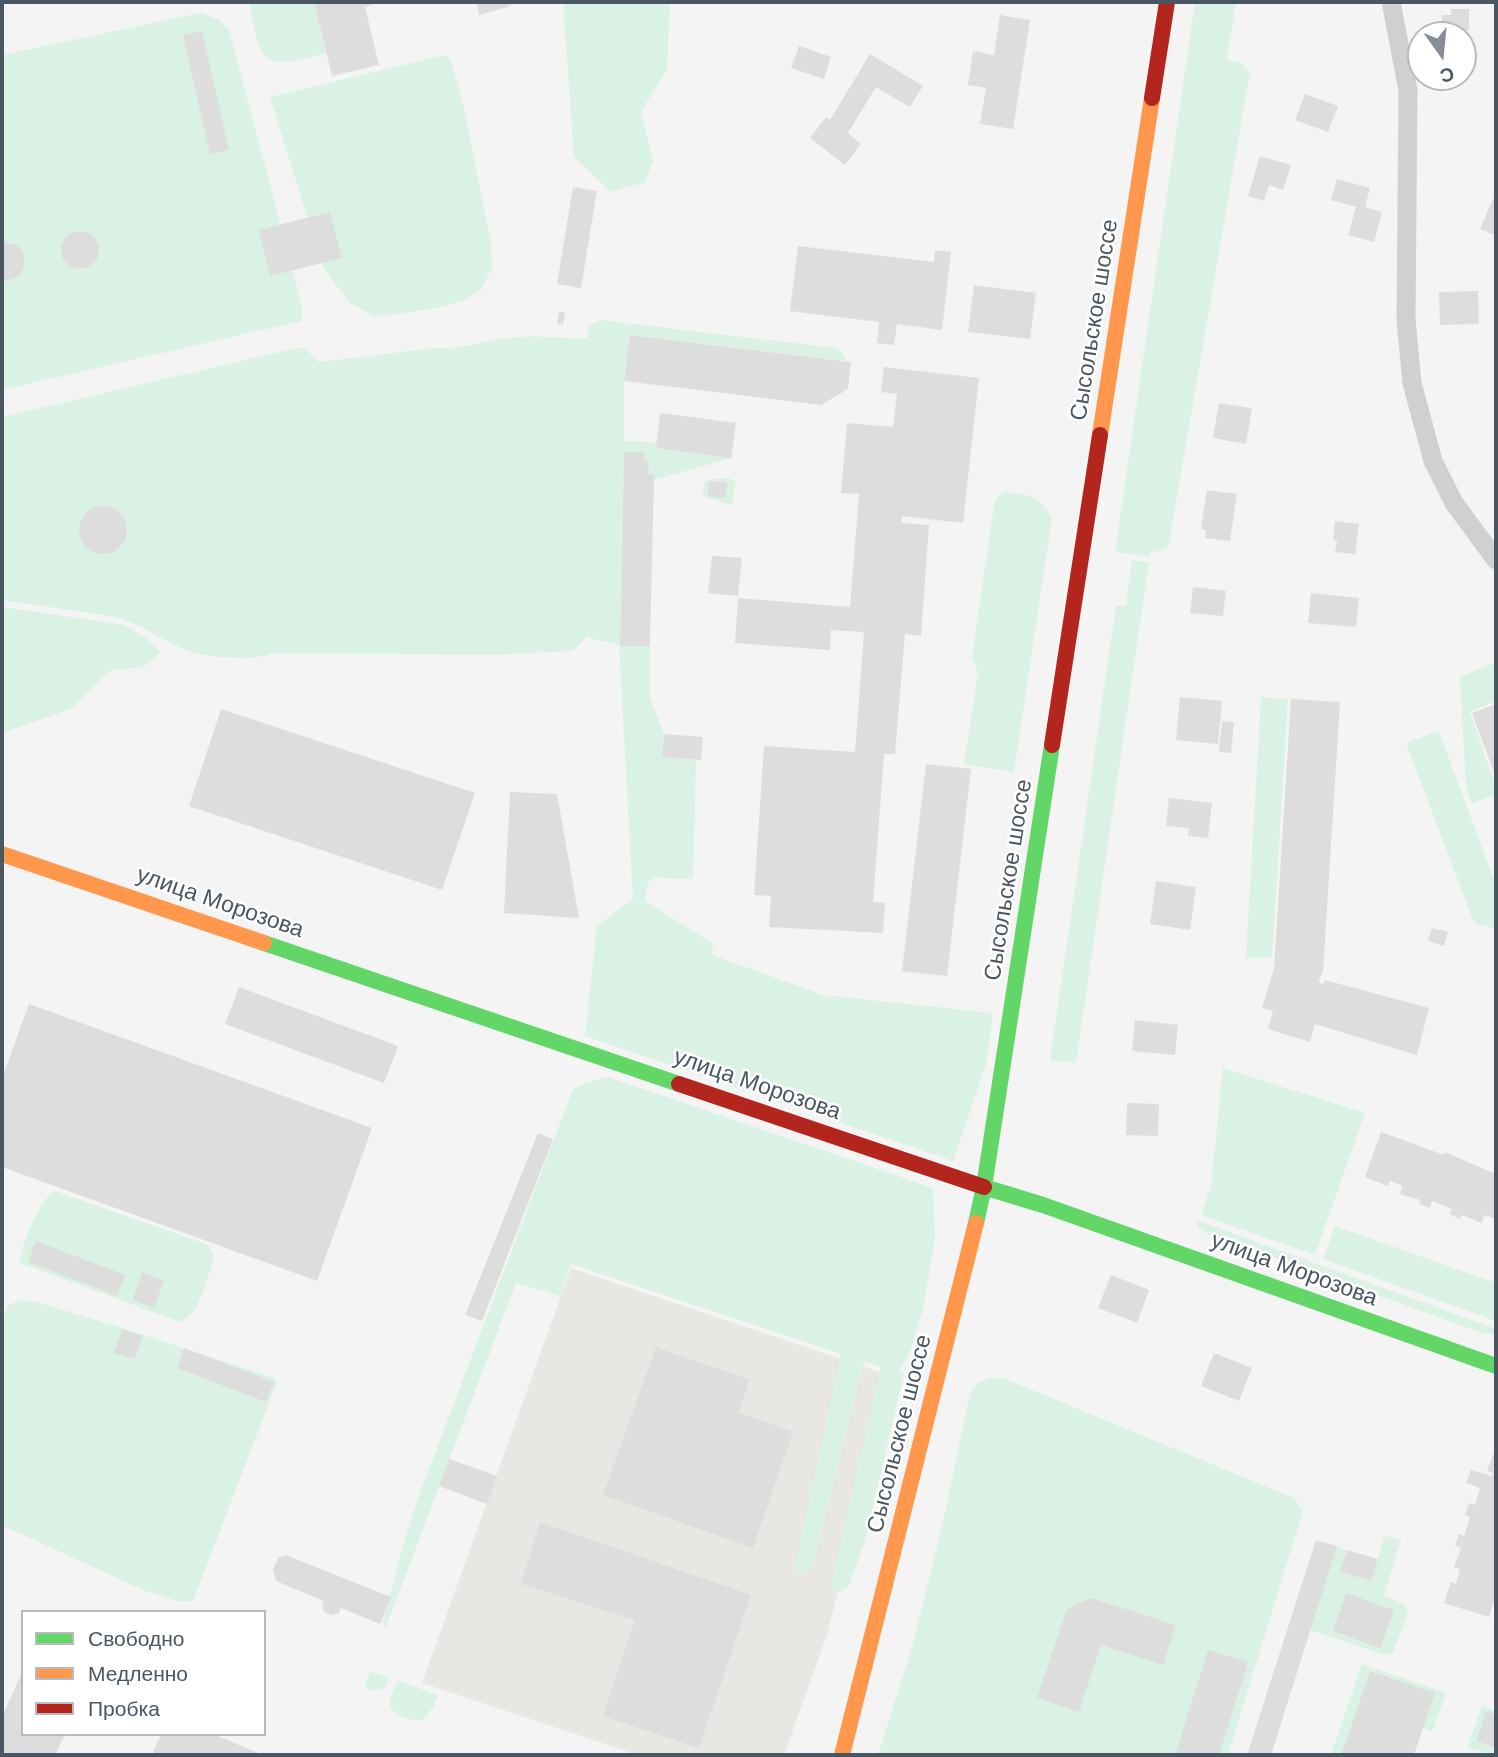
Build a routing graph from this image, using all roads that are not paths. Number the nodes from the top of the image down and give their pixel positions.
1 (1167, 2) edge
2 (1391, 2) edge
3 (1496, 560) edge
4 (2, 854) edge
5 (984, 1186) junction
6 (1496, 1365) edge
7 (842, 1755) edge

1 - 5 main road, Сысольское шоссе
2 - 3 street
4 - 5 main road, улица Морозова
5 - 6 main road, улица Морозова
5 - 7 main road, Сысольское шоссе

